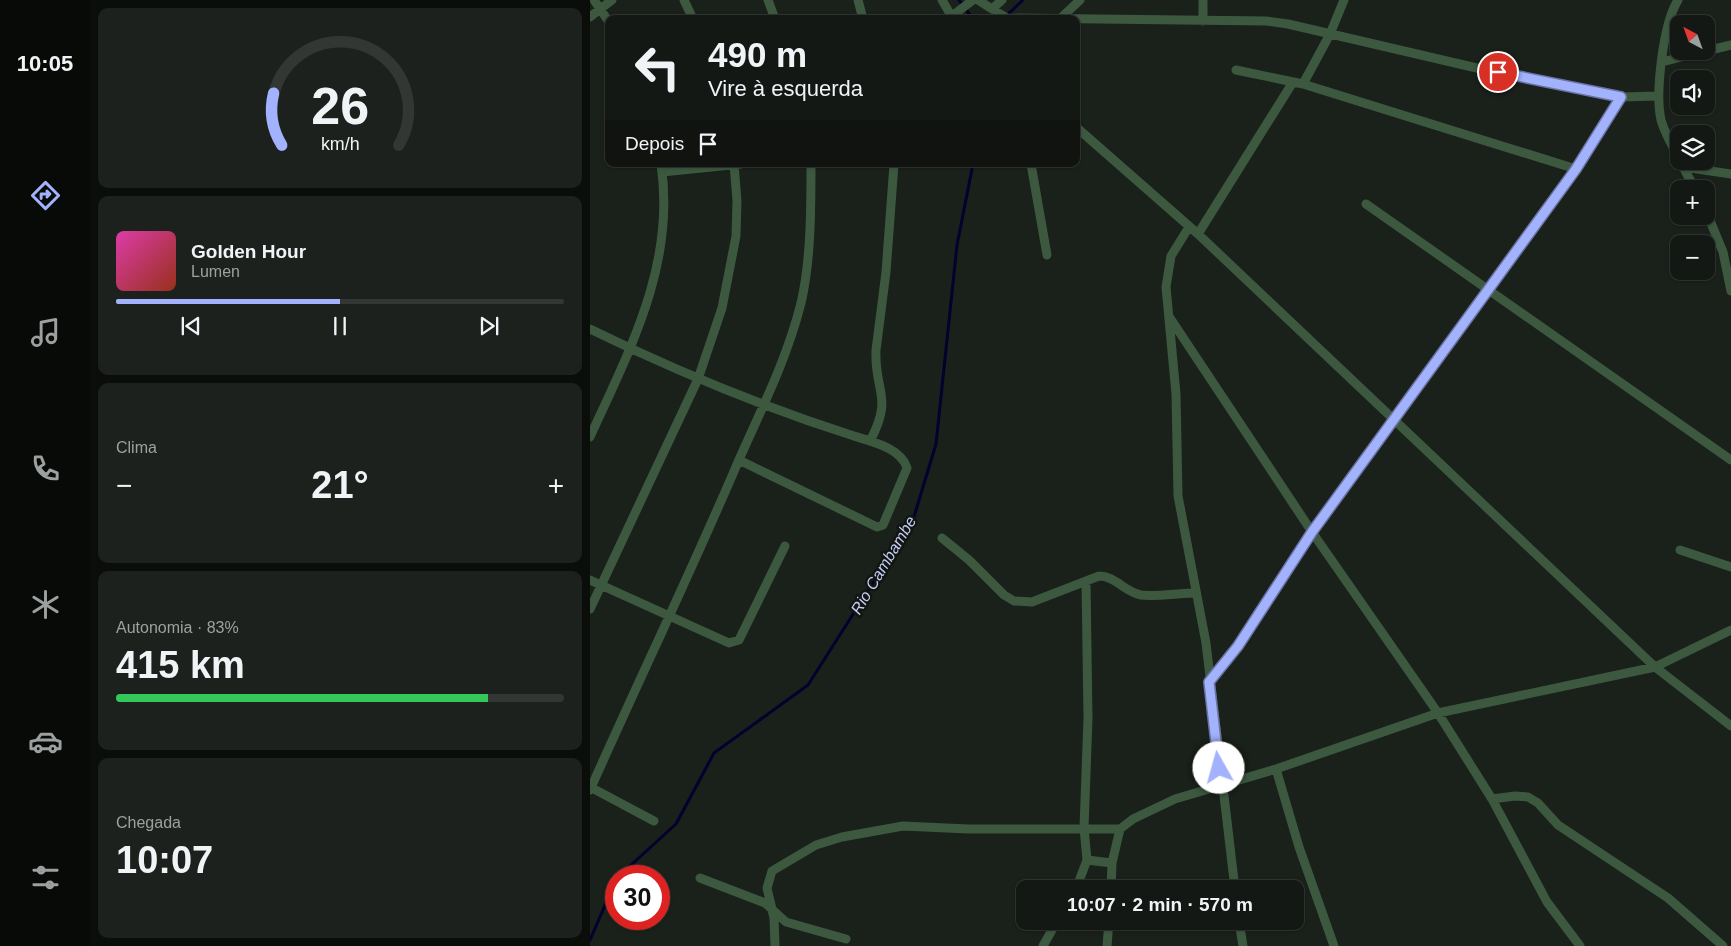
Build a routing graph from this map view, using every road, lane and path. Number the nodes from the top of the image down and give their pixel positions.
1 (594, 0) edge
2 (612, 0) edge
3 (684, 0) edge
4 (768, 0) edge
5 (858, 0) edge
6 (942, 0) edge
7 (1002, 0) edge
8 (1080, 0) edge
9 (1203, 0) edge
10 (1344, 0) edge
11 (1678, 0) edge
12 (977, 1) edge
13 (601, 9) junction
14 (992, 9) junction
15 (691, 15) edge
16 (774, 15) edge
17 (862, 15) edge
18 (954, 15) edge
19 (1002, 15) edge
20 (1064, 15) edge
21 (605, 16) edge
22 (590, 17) edge
23 (1080, 18) edge
24 (1203, 21) junction
25 (1330, 34) junction
26 (1731, 44) edge
27 (1715, 48) edge
28 (1670, 60) edge
29 (1662, 62) junction
30 (1236, 70) dead end
31 (1292, 82) junction
32 (1303, 84) junction
33 (1658, 96) junction
34 (1621, 97) junction
35 (1080, 131) edge
36 (1670, 141) edge
37 (680, 167) edge
38 (734, 167) edge
39 (811, 167) edge
40 (894, 167) edge
41 (1032, 167) edge
42 (662, 168) edge
43 (1576, 169) junction
44 (1714, 170) edge
45 (1731, 174) edge
46 (1366, 204) dead end
47 (1711, 225) edge
48 (1190, 227) junction
49 (1198, 234) junction
50 (1047, 255) dead end
51 (1488, 288) junction
52 (1731, 291) edge
53 (1170, 318) junction
54 (590, 329) edge
55 (630, 349) junction
56 (698, 379) junction
57 (764, 405) junction
58 (1394, 419) junction
59 (590, 437) edge
60 (870, 441) junction
61 (739, 460) junction
62 (1731, 460) edge
63 (1312, 532) junction
64 (942, 538) dead end
65 (785, 546) dead end
66 (1680, 550) dead end
67 (1731, 567) edge
68 (590, 580) edge
69 (1086, 581) junction
70 (601, 585) junction
71 (1196, 593) junction
72 (590, 610) edge
73 (668, 616) junction
74 (1731, 630) edge
75 (1655, 667) junction
76 (1209, 682) junction
77 (1438, 713) junction
78 (1731, 726) edge
79 (1276, 769) junction
80 (1221, 786) junction
81 (590, 788) edge
82 (1492, 799) junction
83 (654, 821) dead end
84 (1084, 828) junction
85 (1120, 829) junction
86 (1087, 860) junction
87 (1112, 863) junction
88 (700, 878) dead end
89 (1079, 880) edge
90 (1111, 880) edge
91 (1234, 880) edge
92 (772, 909) junction
93 (1052, 930) edge
94 (1108, 930) edge
95 (1240, 930) edge
96 (846, 939) dead end
97 (775, 946) edge
98 (1043, 946) edge
99 (1107, 946) edge
100 (1243, 946) edge
101 (1334, 946) edge
102 (1580, 946) edge
103 (1724, 946) edge

1 - 13 street
2 - 13 street
3 - 15 street
4 - 16 street
5 - 17 street
6 - 18 street
7 - 14 street
8 - 20 street
9 - 24 street
10 - 25 street
11 - 29 street
12 - 14 street
12 - 18 street
13 - 21 street
13 - 22 street
14 - 19 street
23 - 24 street
24 - 25 street
25 - 32 street
25 - 34 street
26 - 27 street
28 - 29 street
29 - 33 street
30 - 31 street
31 - 32 street
31 - 49 street
32 - 43 street
33 - 34 street
33 - 36 street
34 - 43 street
35 - 48 street
37 - 42 street
38 - 56 street
39 - 57 street
40 - 60 street
41 - 50 street
42 - 55 street
43 - 51 street
44 - 45 street
46 - 51 street
47 - 52 street
48 - 49 street
48 - 53 street
49 - 58 street
51 - 58 street
51 - 62 street
53 - 63 street
53 - 71 street
54 - 55 street
55 - 56 street
55 - 59 street
56 - 57 street
56 - 70 street
57 - 60 street
57 - 61 street
58 - 63 street
58 - 75 street
60 - 61 street
61 - 73 street
63 - 76 street
63 - 77 street
64 - 69 street
65 - 73 street
66 - 67 street
68 - 70 street
69 - 71 street
69 - 84 street
70 - 72 street
70 - 73 street
71 - 76 street
73 - 81 street
74 - 75 street
75 - 77 street
75 - 78 street
76 - 80 street
77 - 79 street
77 - 82 street
79 - 80 street
79 - 101 street
80 - 85 street
80 - 91 street
81 - 83 street
82 - 102 street
82 - 103 street
84 - 85 street
84 - 86 street
84 - 92 street
85 - 87 street
86 - 87 street
86 - 89 street
87 - 90 street
88 - 92 street
92 - 96 street
92 - 97 street
93 - 98 street
94 - 99 street
95 - 100 street

